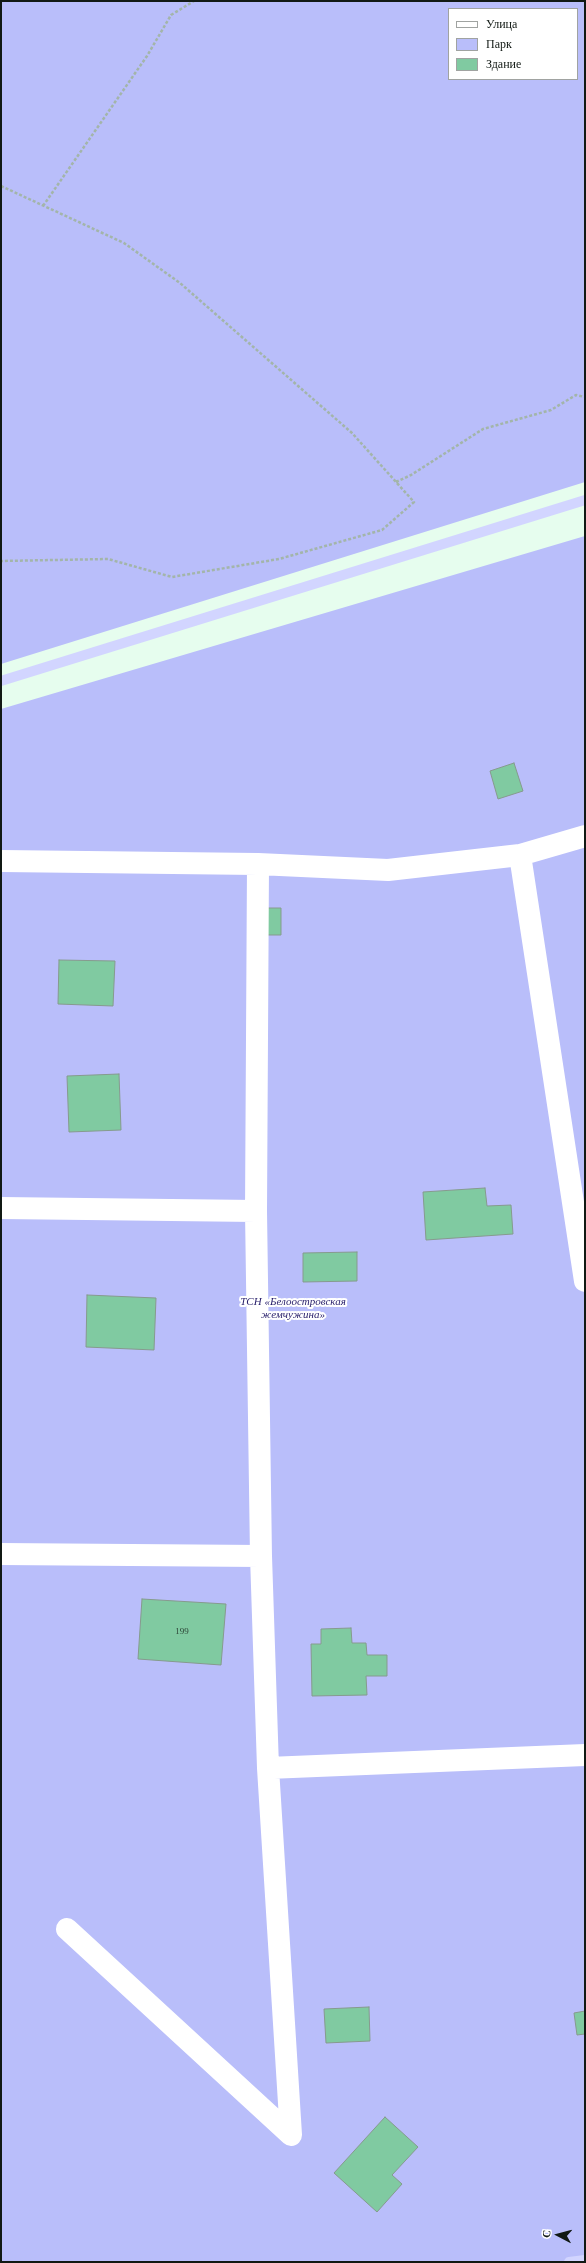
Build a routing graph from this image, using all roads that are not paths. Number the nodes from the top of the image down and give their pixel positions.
1 (585, 836) edge
2 (520, 855) junction
3 (1, 860) edge
4 (258, 864) junction
5 (1, 1208) edge
6 (256, 1211) junction
7 (585, 1281) edge
8 (1, 1554) edge
9 (261, 1556) junction
10 (585, 1755) edge
11 (268, 1768) junction
12 (68, 1929) dead end

1 - 2 street
2 - 4 street
2 - 7 street
3 - 4 street
4 - 6 street
5 - 6 street
6 - 9 street
8 - 9 street
9 - 11 street
10 - 11 street
11 - 12 street

